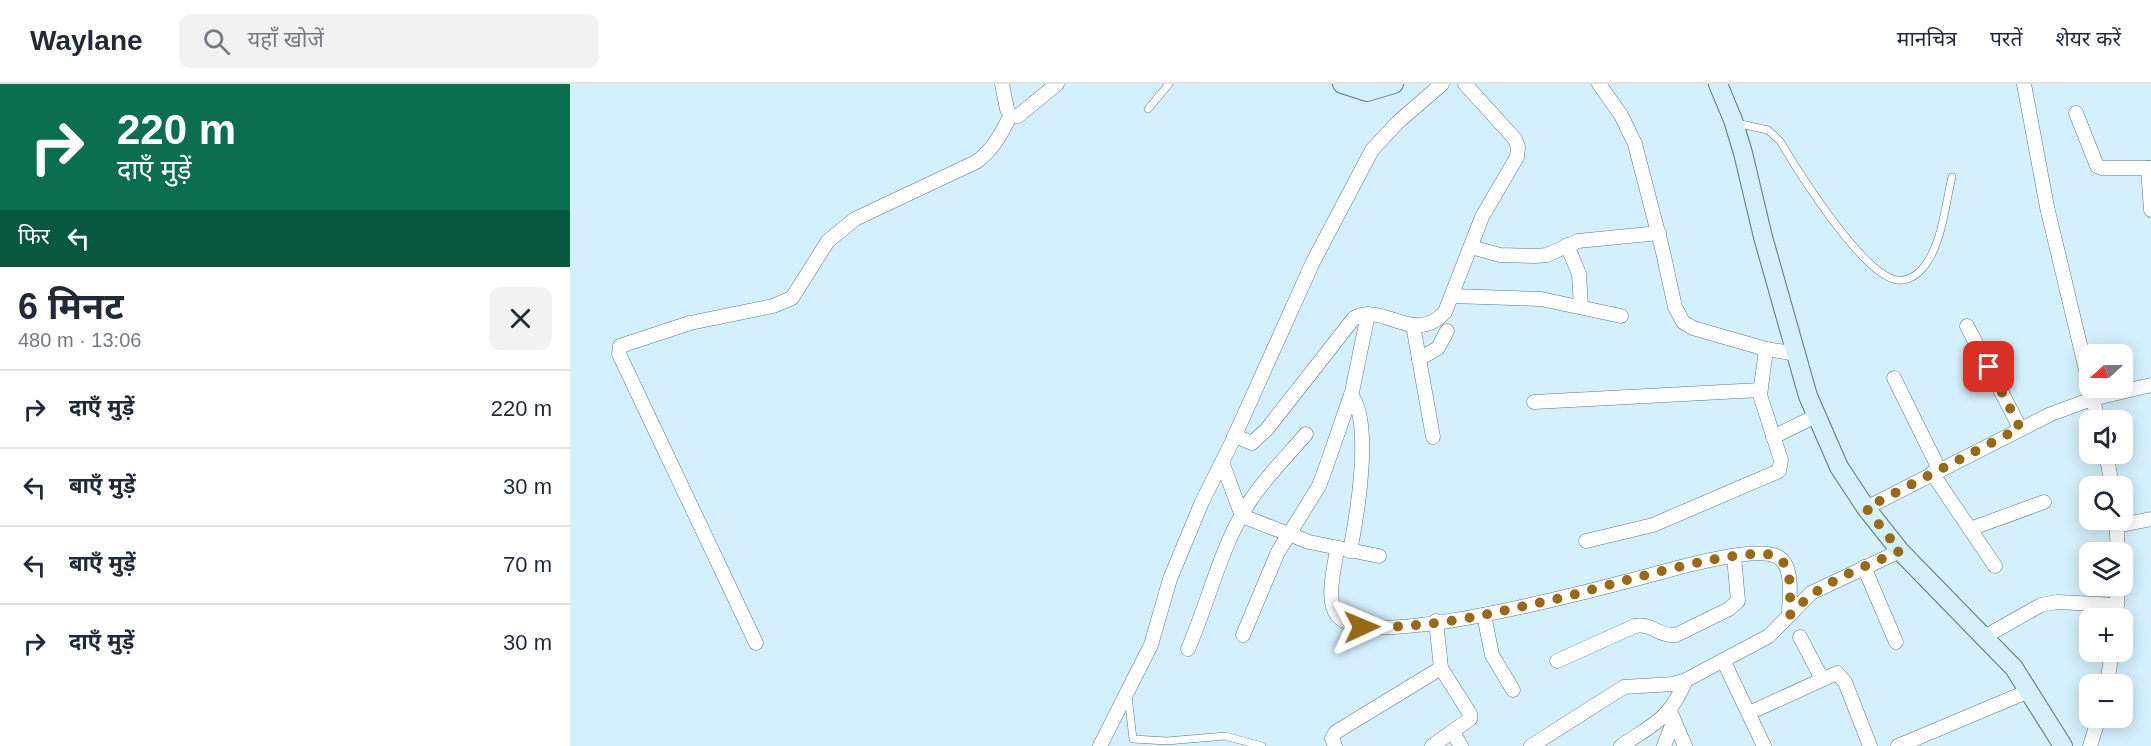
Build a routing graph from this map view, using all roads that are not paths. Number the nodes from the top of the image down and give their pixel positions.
1 (1002, 84) edge
2 (1057, 84) edge
3 (1169, 84) edge
4 (1342, 84) edge
5 (1394, 84) edge
6 (1442, 84) edge
7 (1465, 84) edge
8 (1599, 84) edge
9 (1718, 84) edge
10 (2024, 84) edge
11 (1148, 109) dead end
12 (2076, 113) dead end
13 (1011, 115) junction
14 (1734, 122) junction
15 (2150, 168) edge
16 (1952, 177) dead end
17 (2151, 210) edge
18 (1659, 233) junction
19 (1567, 245) junction
20 (1471, 247) junction
21 (1452, 296) junction
22 (1581, 307) junction
23 (1368, 314) junction
24 (1621, 316) dead end
25 (1413, 325) junction
26 (1967, 326) dead end
27 (1447, 331) dead end
28 (1766, 349) junction
29 (1797, 354) junction
30 (1419, 359) junction
31 (1894, 378) dead end
32 (2151, 385) edge
33 (1761, 390) junction
34 (1351, 395) junction
35 (2092, 399) junction
36 (1534, 402) dead end
37 (2095, 410) edge
38 (1816, 416) junction
39 (2020, 428) junction
40 (1306, 434) dead end
41 (1235, 436) junction
42 (1773, 436) junction
43 (1433, 437) dead end
44 (1222, 462) junction
45 (1936, 471) junction
46 (2044, 502) dead end
47 (1866, 508) junction
48 (1242, 516) junction
49 (2151, 519) edge
50 (2133, 521) edge
51 (1970, 529) junction
52 (1288, 535) junction
53 (1586, 541) dead end
54 (1344, 549) junction
55 (1900, 551) junction
56 (1379, 556) dead end
57 (1734, 557) junction
58 (1995, 566) dead end
59 (1864, 567) junction
60 (2092, 608) edge
61 (1484, 615) junction
62 (1790, 615) junction
63 (1436, 621) junction
64 (1243, 635) dead end
65 (1800, 637) dead end
66 (1984, 637) junction
67 (1896, 642) dead end
68 (756, 643) dead end
69 (1188, 649) dead end
70 (1723, 660) junction
71 (1557, 661) dead end
72 (1441, 668) junction
73 (1822, 679) junction
74 (1679, 682) junction
75 (1513, 690) dead end
76 (1128, 692) junction
77 (2029, 692) junction
78 (1673, 712) junction
79 (1749, 713) junction
80 (2096, 728) edge
81 (1453, 733) junction
82 (1100, 746) edge
83 (1262, 746) edge
84 (1335, 746) edge
85 (1432, 746) edge
86 (1461, 746) edge
87 (1531, 746) edge
88 (1621, 746) edge
89 (1664, 746) edge
90 (1685, 746) edge
91 (1764, 746) edge
92 (1870, 746) edge
93 (1898, 746) edge
94 (2063, 746) edge
95 (2090, 746) edge

1 - 13 street
2 - 13 street
3 - 11 lane
4 - 5 street
6 - 41 street
7 - 20 street
8 - 18 street
9 - 14 street
10 - 35 street
12 - 15 street
13 - 68 street
14 - 16 lane
14 - 29 street
15 - 17 street
18 - 19 street
18 - 28 street
19 - 20 street
19 - 22 street
20 - 21 street
21 - 22 street
21 - 25 street
22 - 24 street
23 - 25 street
23 - 34 street
23 - 41 street
25 - 30 street
26 - 39 street
27 - 30 street
28 - 29 street
28 - 33 street
29 - 38 street
30 - 43 street
31 - 45 street
32 - 35 street
33 - 36 street
33 - 42 street
34 - 52 street
34 - 54 street
35 - 37 street
35 - 39 street
38 - 42 street
38 - 47 street
39 - 45 street
40 - 48 street
41 - 44 street
42 - 53 street
44 - 48 street
44 - 76 street
45 - 47 street
45 - 51 street
46 - 51 street
47 - 55 street
48 - 52 street
48 - 69 street
49 - 50 street
51 - 58 street
52 - 54 street
52 - 64 street
54 - 56 street
54 - 63 street
55 - 59 street
55 - 66 street
57 - 61 street
57 - 62 street
57 - 71 street
59 - 62 street
59 - 67 street
60 - 66 street
61 - 63 street
61 - 75 street
62 - 70 street
63 - 72 street
65 - 73 street
66 - 77 street
70 - 74 street
70 - 79 street
72 - 81 street
72 - 84 street
73 - 79 street
73 - 92 street
74 - 78 street
74 - 87 street
76 - 82 street
76 - 83 lane
77 - 93 street
77 - 94 street
78 - 88 street
78 - 89 street
78 - 90 street
79 - 91 street
80 - 95 street
81 - 85 street
81 - 86 street

